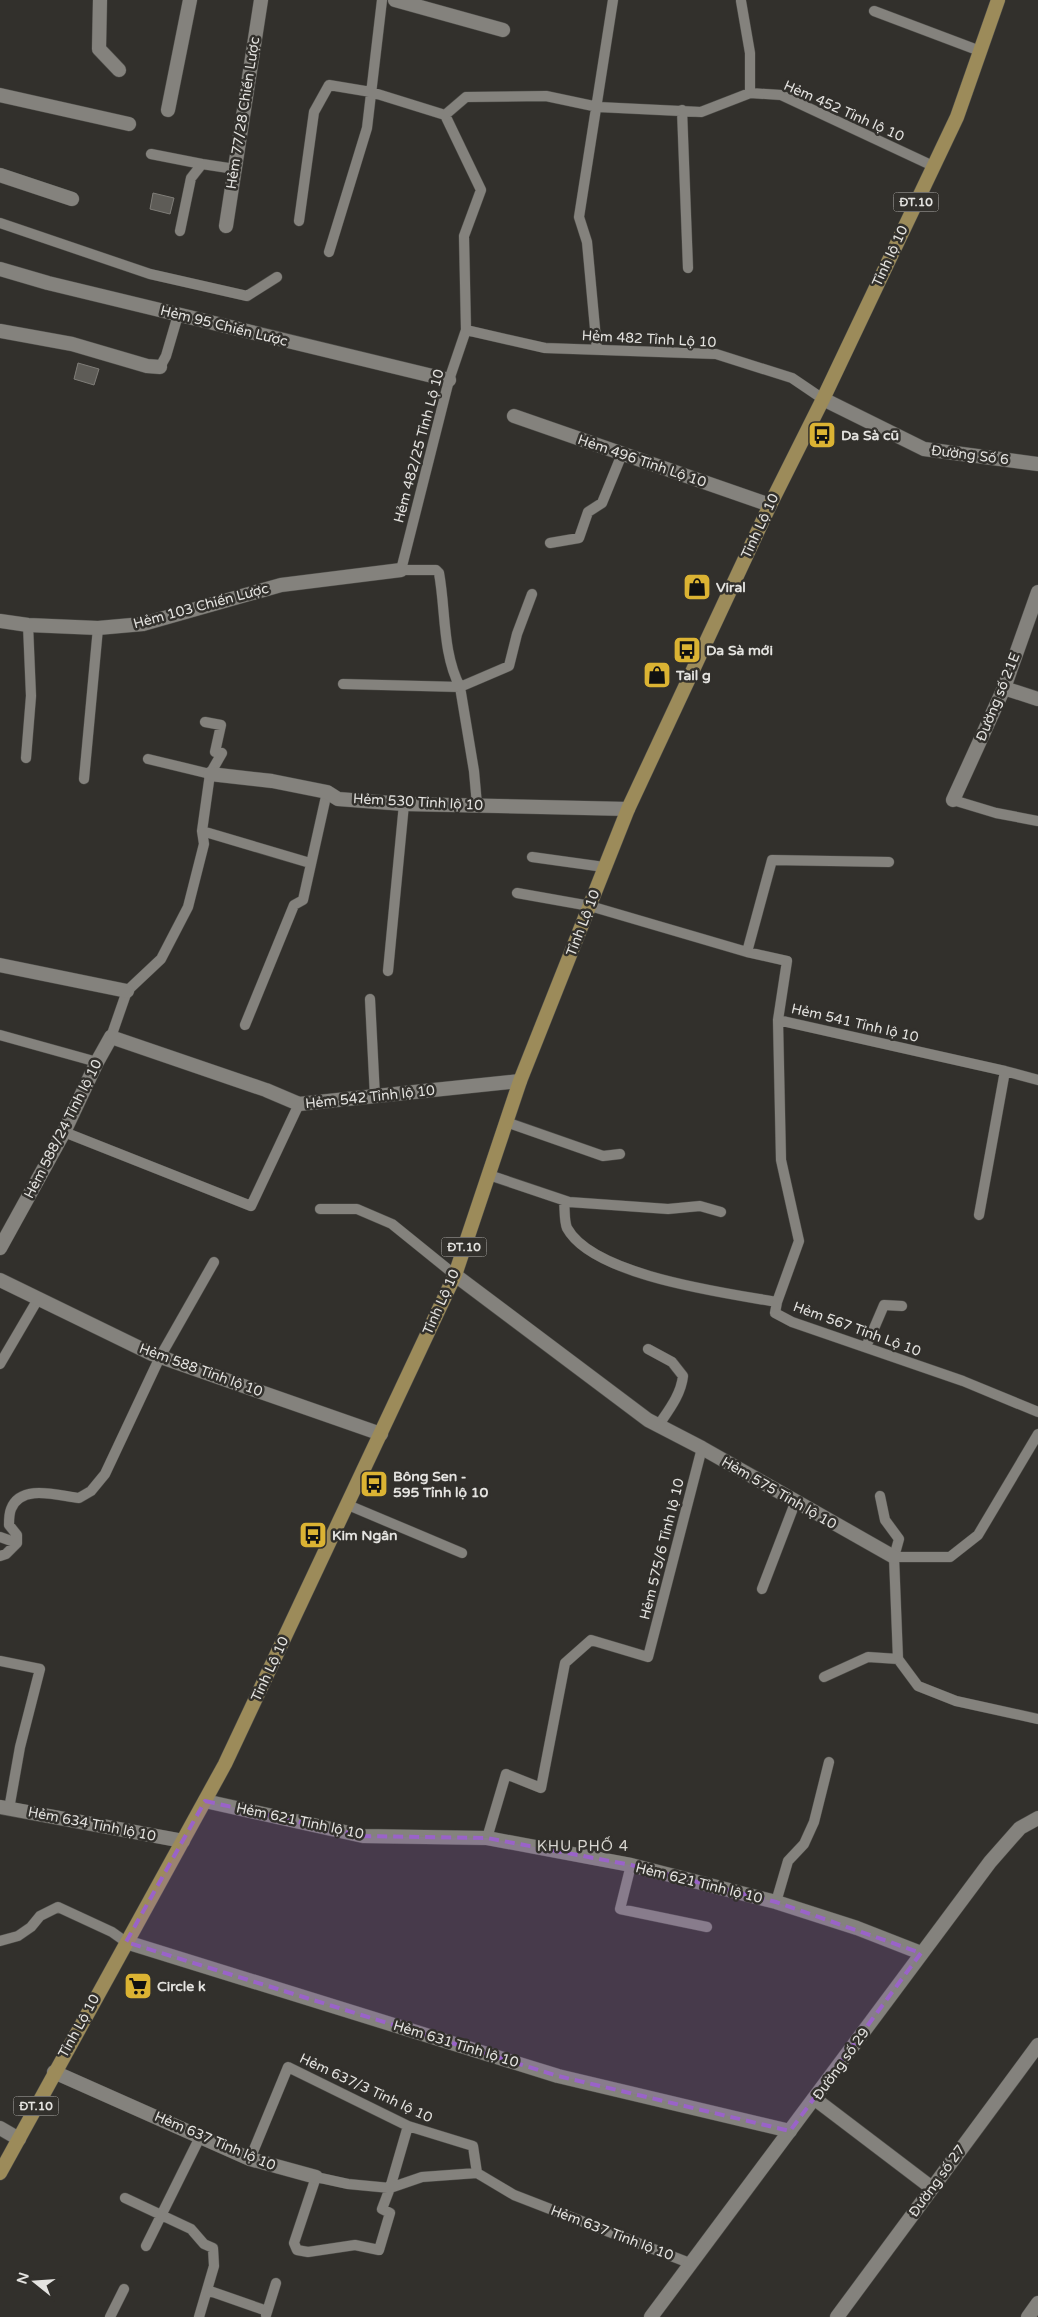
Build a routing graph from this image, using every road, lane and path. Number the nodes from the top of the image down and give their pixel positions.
1 (100, 0) edge
2 (190, 0) edge
3 (261, 0) edge
4 (382, 0) edge
5 (395, 0) edge
6 (613, 0) edge
7 (998, 0) edge
8 (741, 1) dead end
9 (874, 11) dead end
10 (503, 30) dead end
11 (980, 51) junction
12 (119, 70) dead end
13 (371, 92) junction
14 (750, 93) junction
15 (0, 95) edge
16 (598, 108) junction
17 (168, 110) dead end
18 (682, 110) junction
19 (445, 115) junction
20 (129, 124) dead end
21 (151, 154) dead end
22 (202, 164) junction
23 (933, 166) junction
24 (235, 169) junction
25 (0, 175) edge
26 (72, 199) dead end
27 (299, 221) dead end
28 (0, 223) edge
29 (226, 226) dead end
30 (180, 231) dead end
31 (329, 252) dead end
32 (688, 268) dead end
33 (0, 269) edge
34 (277, 277) dead end
35 (178, 315) junction
36 (0, 330) edge
37 (466, 330) junction
38 (596, 350) junction
39 (160, 367) joint
40 (449, 380) junction
41 (823, 399) junction
42 (514, 416) dead end
43 (622, 454) junction
44 (1038, 464) edge
45 (770, 505) junction
46 (550, 544) dead end
47 (401, 570) junction
48 (1038, 592) edge
49 (532, 594) dead end
50 (0, 621) edge
51 (28, 625) junction
52 (98, 628) junction
53 (342, 684) dead end
54 (460, 688) junction
55 (1004, 688) junction
56 (1038, 699) edge
57 (204, 722) dead end
58 (26, 758) dead end
59 (148, 759) dead end
60 (210, 774) junction
61 (84, 779) dead end
62 (327, 792) junction
63 (953, 800) joint
64 (404, 804) junction
65 (477, 805) junction
66 (628, 809) junction
67 (1038, 821) edge
68 (202, 831) junction
69 (532, 857) dead end
70 (889, 862) dead end
71 (310, 863) junction
72 (604, 867) junction
73 (517, 893) dead end
74 (590, 906) junction
75 (747, 952) junction
76 (0, 965) edge
77 (388, 971) dead end
78 (127, 991) junction
79 (370, 999) dead end
80 (778, 1020) junction
81 (245, 1025) dead end
82 (0, 1035) edge
83 (111, 1037) junction
84 (97, 1062) junction
85 (1005, 1070) junction
86 (1038, 1080) edge
87 (520, 1081) junction
88 (375, 1097) junction
89 (299, 1104) junction
90 (506, 1122) junction
91 (64, 1132) junction
92 (620, 1154) dead end
93 (488, 1175) junction
94 (564, 1201) junction
95 (320, 1209) dead end
96 (721, 1212) dead end
97 (979, 1215) dead end
98 (0, 1248) edge
99 (214, 1262) dead end
100 (455, 1275) junction
101 (0, 1280) edge
102 (38, 1298) junction
103 (777, 1302) junction
104 (902, 1306) dead end
105 (866, 1347) junction
106 (648, 1349) dead end
107 (160, 1357) junction
108 (0, 1364) edge
109 (1038, 1412) edge
110 (658, 1426) junction
111 (381, 1434) junction
112 (1038, 1434) edge
113 (702, 1448) junction
114 (880, 1496) dead end
115 (795, 1503) junction
116 (348, 1505) junction
117 (0, 1537) edge
118 (17, 1543) junction
119 (462, 1553) dead end
120 (0, 1556) edge
121 (894, 1558) junction
122 (762, 1590) dead end
123 (898, 1659) junction
124 (0, 1662) edge
125 (824, 1677) dead end
126 (1038, 1719) edge
127 (829, 1762) dead end
128 (205, 1801) junction
129 (4, 1808) edge
130 (1038, 1818) edge
131 (487, 1838) junction
132 (183, 1841) junction
133 (631, 1865) junction
134 (776, 1902) junction
135 (707, 1927) dead end
136 (0, 1941) edge
137 (126, 1942) junction
138 (921, 1953) junction
139 (1038, 2045) edge
140 (54, 2072) junction
141 (815, 2099) junction
142 (408, 2126) junction
143 (0, 2128) edge
144 (790, 2131) junction
145 (200, 2137) junction
146 (19, 2139) junction
147 (250, 2159) junction
148 (0, 2173) edge
149 (477, 2173) junction
150 (316, 2177) junction
151 (390, 2188) junction
152 (932, 2188) junction
153 (125, 2198) dead end
154 (161, 2216) junction
155 (146, 2246) dead end
156 (692, 2264) junction
157 (276, 2283) dead end
158 (124, 2289) dead end
159 (207, 2290) junction
160 (1038, 2304) edge
161 (266, 2314) edge
162 (110, 2317) edge
163 (199, 2317) edge
164 (651, 2317) edge
165 (837, 2317) edge
166 (1028, 2317) edge

1 - 12 street
2 - 17 street
3 - 24 street, Hẻm 77/28 Chiến Lược
4 - 13 lane
5 - 10 street
6 - 16 lane
7 - 11 main road, Tỉnh lộ 10 / ĐT.10
8 - 14 lane
9 - 11 lane
11 - 23 main road, Tỉnh lộ 10 / ĐT.10
13 - 19 lane
13 - 27 lane
13 - 31 lane
14 - 18 lane, Hẻm 452 Tỉnh lộ 10
14 - 23 lane, Hẻm 452 Tỉnh lộ 10
15 - 20 street
16 - 18 lane, Hẻm 452 Tỉnh lộ 10
16 - 19 lane, Hẻm 452 Tỉnh lộ 10
16 - 38 lane
18 - 32 lane
19 - 37 lane, Hẻm 482/25 Tỉnh Lộ 10
21 - 22 lane
22 - 24 lane
22 - 30 lane
23 - 41 main road, Tỉnh lộ 10 / ĐT.10
24 - 29 street, Hẻm 77/28 Chiến Lược
25 - 26 street
28 - 34 lane
33 - 35 street, Hẻm 95 Chiến Lược
35 - 39 lane
35 - 40 street, Hẻm 95 Chiến Lược
36 - 39 street
37 - 38 lane, Hẻm 482 Tỉnh Lộ 10
37 - 40 lane, Hẻm 482/25 Tỉnh Lộ 10
38 - 41 lane, Hẻm 482 Tỉnh Lộ 10
40 - 47 lane, Hẻm 482/25 Tỉnh Lộ 10
41 - 44 street, Đường Số 6
41 - 45 main road, Tỉnh Lộ 10 / ĐT.10
42 - 43 street, Hẻm 496 Tỉnh Lộ 10
43 - 45 street, Hẻm 496 Tỉnh Lộ 10
43 - 46 lane
45 - 66 main road, Tỉnh Lộ 10 / ĐT.10
47 - 52 street, Hẻm 103 Chiến Lược
47 - 54 lane
48 - 55 street, Đường số 21E
49 - 54 lane
50 - 51 street, Hẻm 103 Chiến Lược
51 - 52 street, Hẻm 103 Chiến Lược
51 - 58 lane
52 - 61 lane
53 - 54 lane
54 - 65 lane
55 - 56 street
55 - 63 street, Đường số 21E
57 - 60 lane
59 - 60 lane
60 - 62 street, Hẻm 530 Tỉnh lộ 10
60 - 68 lane
62 - 64 street, Hẻm 530 Tỉnh lộ 10
62 - 71 lane
63 - 67 lane
64 - 65 street, Hẻm 530 Tỉnh lộ 10
64 - 77 lane
65 - 66 street, Hẻm 530 Tỉnh lộ 10
66 - 72 main road, Tỉnh Lộ 10 / ĐT.10
68 - 71 lane
68 - 78 lane
69 - 72 lane
70 - 75 lane
71 - 81 lane
72 - 74 main road, Tỉnh Lộ 10 / ĐT.10
73 - 74 lane, Hẻm 541 Tỉnh lộ 10
74 - 75 lane, Hẻm 541 Tỉnh lộ 10
74 - 87 main road, Tỉnh Lộ 10 / ĐT.10
75 - 80 lane, Hẻm 541 Tỉnh lộ 10
76 - 78 street
78 - 83 lane
79 - 88 lane
80 - 85 lane, Hẻm 541 Tỉnh lộ 10
80 - 103 lane
82 - 84 lane
83 - 84 street, Hẻm 588/24 Tỉnh lộ 10
83 - 89 street, Hẻm 542 Tỉnh lộ 10
84 - 91 street, Hẻm 588/24 Tỉnh lộ 10
85 - 86 lane, Hẻm 541 Tỉnh lộ 10
85 - 97 lane
87 - 88 street, Hẻm 542 Tỉnh lộ 10
87 - 90 main road, Tỉnh Lộ 10 / ĐT.10
88 - 89 street, Hẻm 542 Tỉnh lộ 10
89 - 91 lane
90 - 92 lane
90 - 93 main road, Tỉnh Lộ 10 / ĐT.10
91 - 98 street, Hẻm 588/24 Tỉnh lộ 10
93 - 94 lane
93 - 100 main road, Tỉnh Lộ 10 / ĐT.10
94 - 96 lane
94 - 103 lane, Hẻm 567 Tỉnh Lộ 10
95 - 100 lane
99 - 107 lane
100 - 110 street, Hẻm 575 Tỉnh lộ 10
100 - 111 main road, Tỉnh Lộ 10 / ĐT.10
101 - 102 street, Hẻm 588 Tỉnh lộ 10
102 - 107 street, Hẻm 588 Tỉnh lộ 10
102 - 108 lane
103 - 105 lane, Hẻm 567 Tỉnh Lộ 10
104 - 105 lane
105 - 109 lane, Hẻm 567 Tỉnh Lộ 10
106 - 110 lane
107 - 111 street, Hẻm 588 Tỉnh lộ 10
107 - 118 lane
110 - 113 street, Hẻm 575 Tỉnh lộ 10
111 - 116 main road, Tỉnh Lộ 10 / ĐT.10
112 - 121 lane
113 - 115 street, Hẻm 575 Tỉnh lộ 10
113 - 131 lane, Hẻm 575/6 Tỉnh lộ 10
114 - 121 lane
115 - 121 street, Hẻm 575 Tỉnh lộ 10
115 - 122 lane
116 - 119 lane
116 - 128 main road, Tỉnh Lộ 10 / ĐT.10
117 - 118 lane
118 - 120 lane
121 - 123 lane
123 - 125 lane
123 - 126 lane
124 - 129 lane
127 - 134 lane
128 - 131 street, Hẻm 621 Tỉnh lộ 10
128 - 132 main road, Tỉnh Lộ 10 / ĐT.10
129 - 132 street, Hẻm 634 Tỉnh lộ 10
130 - 138 street, Đường số 29
131 - 133 street, Hẻm 621 Tỉnh lộ 10
132 - 137 main road, Tỉnh Lộ 10 / ĐT.10
133 - 134 street, Hẻm 621 Tỉnh lộ 10
133 - 135 lane
134 - 138 street, Hẻm 621 Tỉnh lộ 10
136 - 137 lane
137 - 140 main road, Tỉnh Lộ 10 / ĐT.10
137 - 144 street, Hẻm 631 Tỉnh lộ 10
138 - 141 street, Đường số 29
139 - 152 street, Đường số 27
140 - 145 street, Hẻm 637 Tỉnh lộ 10
140 - 146 main road, Tỉnh lộ 10 / ĐT.10
141 - 144 street, Đường số 29
141 - 152 street
142 - 147 lane, Hẻm 637/3 Tỉnh lộ 10
142 - 149 lane, Hẻm 637/3 Tỉnh lộ 10
142 - 151 lane
143 - 146 street
144 - 156 street, Đường số 29
145 - 147 street, Hẻm 637 Tỉnh lộ 10
145 - 154 lane
146 - 148 main road, Tỉnh lộ 10 / ĐT.10
147 - 150 street, Hẻm 637 Tỉnh lộ 10
149 - 151 lane, Hẻm 637 Tỉnh lộ 10
149 - 156 lane, Hẻm 637 Tỉnh lộ 10
150 - 151 lane, Hẻm 637 Tỉnh lộ 10
150 - 151 lane
152 - 165 street, Đường số 27
153 - 154 lane
154 - 155 lane
154 - 159 lane
156 - 164 street, Đường số 29
157 - 161 lane
158 - 162 lane
159 - 161 lane
159 - 163 lane
160 - 166 street

